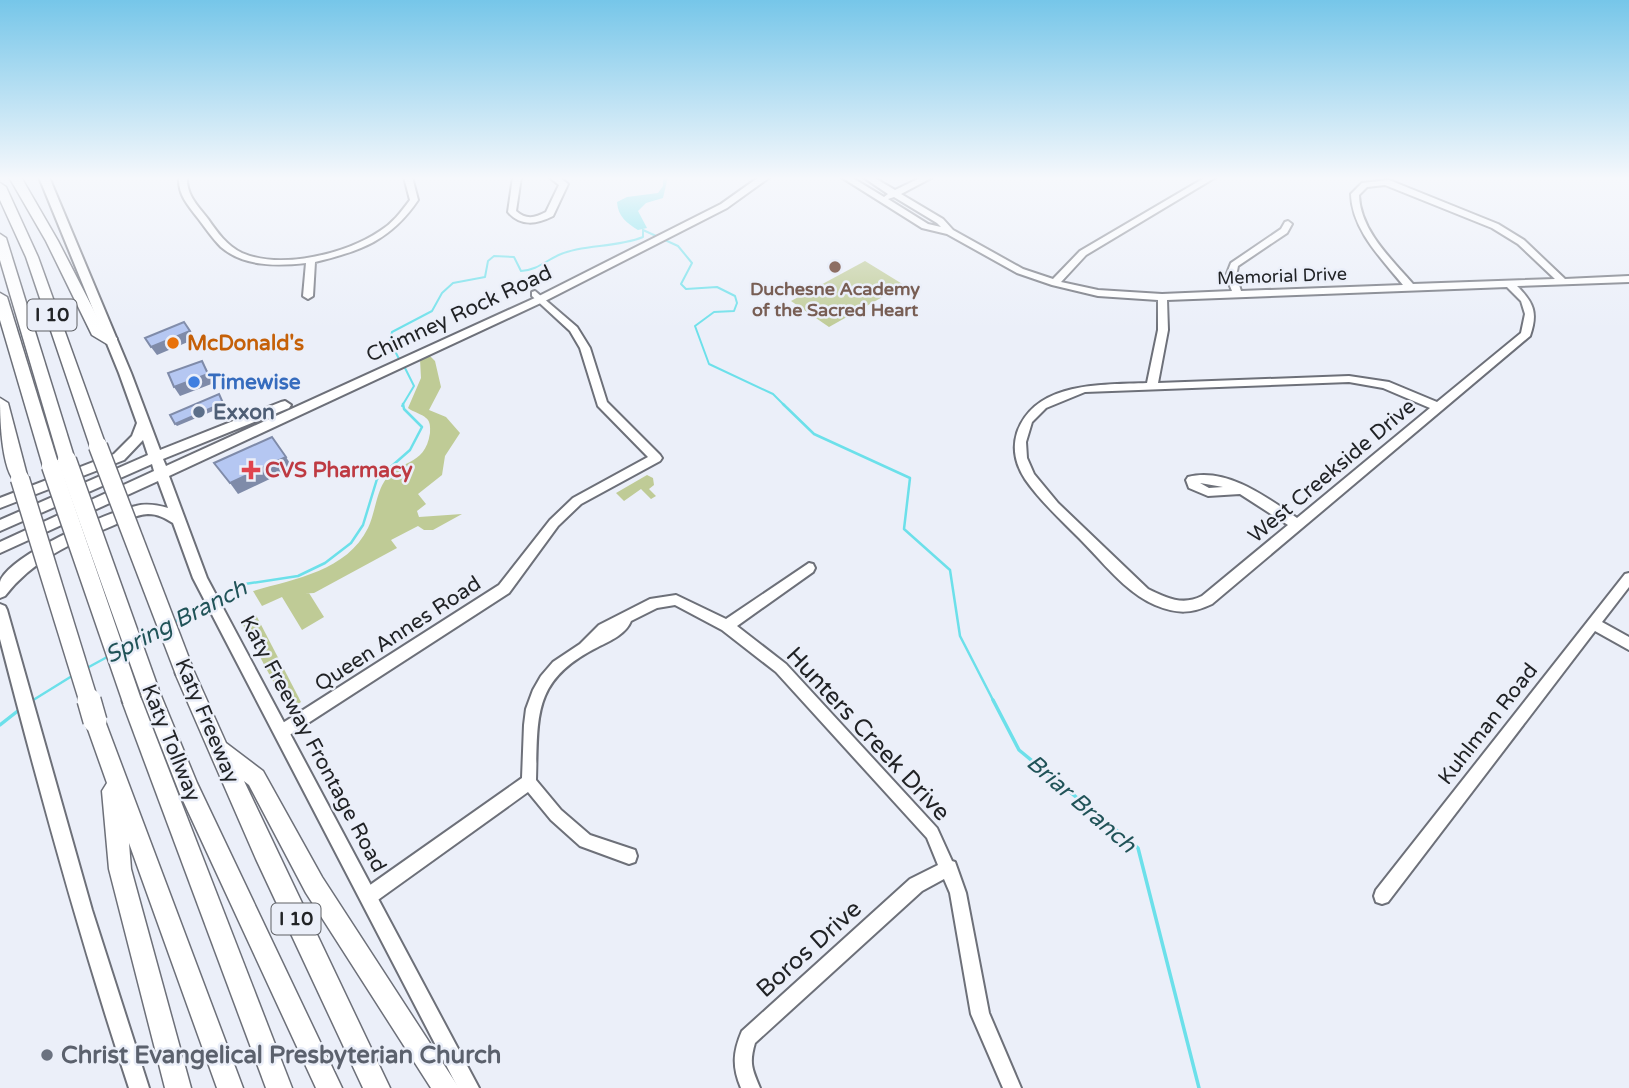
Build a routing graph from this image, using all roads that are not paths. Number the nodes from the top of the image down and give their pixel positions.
1 (19, 228) edge
2 (44, 228) edge
3 (65, 228) edge
4 (209, 228) edge
5 (390, 228) edge
6 (673, 228) edge
7 (932, 228) edge
8 (946, 228) edge
9 (1126, 228) edge
10 (1286, 228) edge
11 (1365, 228) edge
12 (1496, 228) edge
13 (950, 232) junction
14 (0, 238) edge
15 (0, 258) edge
16 (311, 260) junction
17 (1629, 279) edge
18 (1562, 281) junction
19 (1055, 283) junction
20 (1510, 284) junction
21 (1410, 287) junction
22 (1237, 293) junction
23 (308, 296) dead end
24 (0, 297) edge
25 (538, 297) junction
26 (1163, 297) junction
27 (20, 304) junction
28 (112, 341) junction
29 (1152, 385) junction
30 (0, 403) edge
31 (297, 405) junction
32 (1439, 408) junction
33 (142, 424) junction
34 (155, 457) junction
35 (59, 463) junction
36 (162, 474) junction
37 (1238, 490) dead end
38 (0, 503) edge
39 (179, 520) junction
40 (1297, 525) junction
41 (0, 526) edge
42 (0, 548) edge
43 (809, 568) dead end
44 (1629, 578) edge
45 (0, 592) edge
46 (0, 610) edge
47 (1593, 623) junction
48 (727, 626) junction
49 (1629, 644) edge
50 (585, 647) joint
51 (141, 697) junction
52 (283, 731) junction
53 (218, 749) junction
54 (110, 766) junction
55 (529, 782) junction
56 (629, 856) dead end
57 (949, 868) junction
58 (369, 896) junction
59 (1382, 896) dead end
60 (139, 1088) edge
61 (178, 1088) edge
62 (230, 1088) edge
63 (279, 1088) edge
64 (329, 1088) edge
65 (377, 1088) edge
66 (446, 1088) edge
67 (469, 1088) edge
68 (751, 1088) edge
69 (1012, 1088) edge

1 - 53 highway, Katy Freeway / I 10, bridge
2 - 28 highway
3 - 28 main road, Katy Freeway Frontage Road
4 - 16 street
5 - 16 street
6 - 25 main road, Chimney Rock Road
7 - 13 street, Memorial Drive
8 - 13 street, Memorial Drive
9 - 19 street
10 - 22 street
11 - 21 street
12 - 18 street
13 - 19 street, Memorial Drive
14 - 27 highway
15 - 27 highway
16 - 23 street
17 - 18 street, Memorial Drive
18 - 20 street, Memorial Drive
19 - 26 street, Memorial Drive
20 - 21 street, Memorial Drive
20 - 32 street, West Creekside Drive
21 - 22 street, Memorial Drive
22 - 26 street, Memorial Drive
24 - 35 highway, Katy Tollway
25 - 31 main road, Chimney Rock Road
25 - 52 street, Queen Annes Road
26 - 29 street
27 - 35 highway, Katy Tollway
28 - 33 main road, Katy Freeway Frontage Road
29 - 32 street
29 - 40 street, West Creekside Drive
30 - 54 highway, bridge
31 - 34 main road, Chimney Rock Road
31 - 36 main road, Chimney Rock Road
32 - 40 street, West Creekside Drive
33 - 34 main road, Katy Freeway Frontage Road
33 - 38 main road
34 - 36 main road, Katy Freeway Frontage Road
34 - 41 main road, Chimney Rock Road
35 - 51 highway, Katy Tollway, bridge
36 - 39 main road, Katy Freeway Frontage Road
36 - 42 main road, Chimney Rock Road
37 - 40 street
39 - 45 main road
39 - 52 main road, Katy Freeway Frontage Road
43 - 48 street
44 - 47 street, Kuhlman Road
46 - 60 main road
47 - 49 street
47 - 59 street, Kuhlman Road
48 - 50 street
48 - 57 street, Hunters Creek Drive
50 - 55 street
51 - 63 highway, Katy Tollway
51 - 64 highway, Katy Tollway
52 - 58 main road, Katy Freeway Frontage Road
53 - 65 highway, Katy Freeway / I 10
53 - 66 highway
54 - 61 highway
54 - 62 highway
55 - 56 street
55 - 58 street
57 - 68 street, Boros Drive
57 - 69 street, Hunters Creek Drive
58 - 67 main road, Katy Freeway Frontage Road

